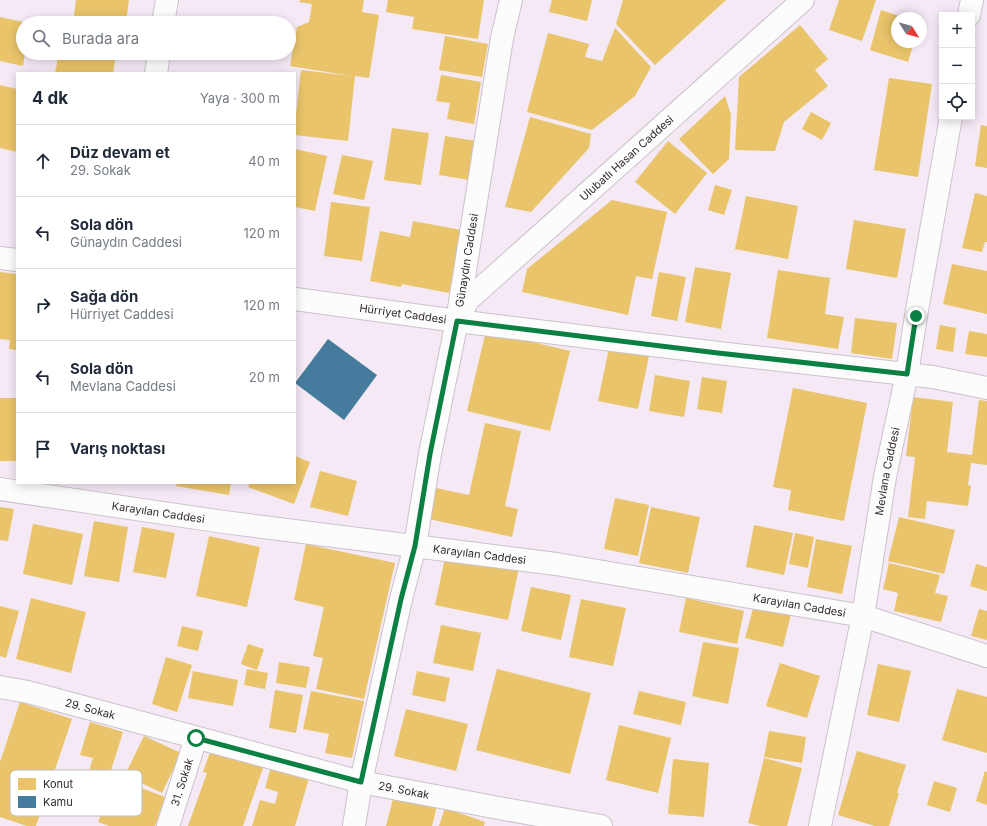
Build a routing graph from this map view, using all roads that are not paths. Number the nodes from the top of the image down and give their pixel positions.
1 (167, 0) edge
2 (511, 0) edge
3 (803, 0) edge
4 (972, 0) edge
5 (970, 12) edge
6 (165, 16) edge
7 (158, 60) edge
8 (156, 72) edge
9 (950, 120) edge
10 (0, 258) edge
11 (16, 260) edge
12 (296, 299) edge
13 (457, 321) junction
14 (907, 374) junction
15 (987, 388) edge
16 (0, 489) edge
17 (415, 546) junction
18 (863, 616) junction
19 (987, 656) edge
20 (0, 687) edge
21 (196, 738) junction
22 (361, 782) junction
23 (168, 826) edge
24 (354, 826) edge
25 (601, 826) edge
26 (820, 826) edge

1 - 6 street
2 - 13 street, Günaydın Caddesi
3 - 13 street, Ulubatlı Hasan Caddesi
4 - 5 street
7 - 8 street
9 - 14 street, Mevlana Caddesi
10 - 11 street
12 - 13 street, Hürriyet Caddesi
13 - 14 street, Hürriyet Caddesi
13 - 17 street, Günaydın Caddesi
14 - 15 street, Hürriyet Caddesi
14 - 18 street, Mevlana Caddesi
16 - 17 street, Karayılan Caddesi
17 - 18 street, Karayılan Caddesi
17 - 22 street, Günaydın Caddesi
18 - 19 street, Karayılan Caddesi
18 - 26 street, Mevlana Caddesi
20 - 21 street, 29. Sokak
21 - 22 street, 29. Sokak
21 - 23 street, 31. Sokak
22 - 24 street, Günaydın Caddesi
22 - 25 street, 29. Sokak

